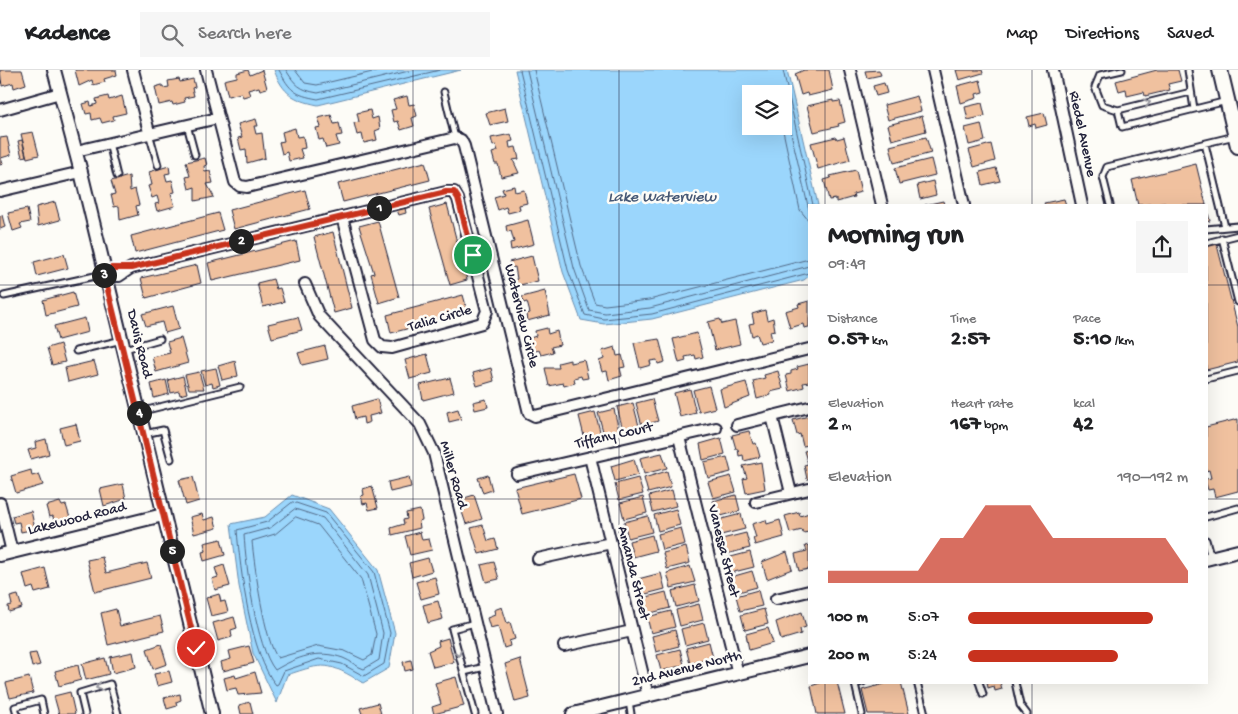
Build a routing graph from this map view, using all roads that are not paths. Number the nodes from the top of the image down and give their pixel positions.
1 (54, 70) edge
2 (134, 70) edge
3 (206, 70) edge
4 (850, 70) edge
5 (933, 70) edge
6 (1053, 70) edge
7 (1122, 70) edge
8 (1188, 70) edge
9 (1220, 70) edge
10 (444, 92) dead end
11 (1191, 92) junction
12 (60, 93) junction
13 (1227, 101) junction
14 (1194, 109) junction
15 (0, 110) edge
16 (1118, 110) junction
17 (218, 118) junction
18 (187, 124) junction
19 (149, 132) junction
20 (455, 138) junction
21 (1237, 141) edge
22 (109, 142) junction
23 (1204, 144) junction
24 (76, 150) junction
25 (195, 155) dead end
26 (158, 165) dead end
27 (81, 172) junction
28 (118, 176) dead end
29 (0, 191) edge
30 (882, 204) edge
31 (964, 204) edge
32 (1082, 204) edge
33 (1110, 204) edge
34 (342, 217) junction
35 (1238, 226) edge
36 (1226, 227) junction
37 (1208, 230) edge
38 (1238, 235) edge
39 (1222, 238) junction
40 (1208, 242) edge
41 (104, 274) junction
42 (305, 284) dead end
43 (4, 296) dead end
44 (1238, 302) edge
45 (160, 339) dead end
46 (123, 344) junction
47 (808, 349) edge
48 (76, 351) dead end
49 (1238, 371) edge
50 (1208, 378) edge
51 (240, 387) dead end
52 (808, 407) edge
53 (138, 412) junction
54 (772, 416) junction
55 (737, 425) dead end
56 (716, 428) dead end
57 (144, 434) junction
58 (679, 436) junction
59 (590, 457) junction
60 (172, 459) dead end
61 (517, 474) dead end
62 (808, 489) edge
63 (791, 493) junction
64 (756, 502) dead end
65 (0, 503) edge
66 (1238, 508) edge
67 (163, 515) junction
68 (1208, 516) edge
69 (611, 543) junction
70 (1238, 551) edge
71 (6, 554) edge
72 (1208, 558) edge
73 (538, 560) dead end
74 (808, 591) edge
75 (776, 599) dead end
76 (475, 622) junction
77 (632, 631) junction
78 (564, 646) dead end
79 (808, 656) edge
80 (486, 667) junction
81 (464, 672) junction
82 (738, 674) junction
83 (855, 684) edge
84 (918, 684) edge
85 (980, 684) edge
86 (1015, 684) edge
87 (982, 694) dead end
88 (648, 696) junction
89 (629, 700) junction
90 (16, 714) edge
91 (44, 714) edge
92 (85, 714) edge
93 (118, 714) edge
94 (212, 714) edge
95 (475, 714) edge
96 (494, 714) edge
97 (573, 714) edge
98 (631, 714) edge
99 (862, 714) edge
100 (925, 714) edge
101 (1027, 714) edge

1 - 12 street, Davis Road
2 - 19 street
3 - 17 street
4 - 30 street
5 - 31 street
6 - 32 street, Riedel Avenue
7 - 16 lane
8 - 11 lane
9 - 13 main road
10 - 20 lane
11 - 14 lane
16 -> 11 lane
12 - 15 street
12 - 24 street, Davis Road
13 - 14 lane
13 - 21 main road
14 - 16 lane
17 - 18 street
17 - 20 street
18 - 19 street
18 - 25 lane
19 - 22 street
19 - 26 lane
20 - 47 street, Waterview Circle
21 - 23 lane
22 - 24 street
22 - 28 lane
23 - 33 lane
23 - 36 lane
24 - 27 street, Davis Road
27 - 29 street
27 - 41 street, Davis Road
34 - 34 street, Talia Circle
34 - 41 street, Talia Circle
35 - 36 lane
36 - 37 lane
38 - 39 lane
39 - 40 lane
39 - 44 lane
41 - 43 lane
41 - 46 street, Davis Road
42 - 76 street, Miller Road
45 - 46 lane
46 - 48 lane
46 - 53 street, Davis Road
49 - 50 lane
51 - 53 lane
52 - 54 street
53 - 57 street, Davis Road
54 - 55 street
54 - 63 street
56 - 58 street, Tiffany Court
57 - 60 lane
57 - 67 street, Davis Road
58 - 59 street, Tiffany Court
58 - 82 street, Vanessa Street
59 - 61 street, Tiffany Court
59 - 69 street, Amanda Street
62 - 63 street
63 - 64 street
65 - 71 street
66 - 68 lane
67 - 71 street, Lakewood Road
67 - 94 street, Davis Road
69 - 73 street
69 - 77 street, Amanda Street
70 - 72 street
74 - 75 street
76 - 80 street, Miller Road
76 -> 81 lane
77 - 78 street
77 - 88 street, Amanda Street
79 - 82 street, 2nd Avenue North
80 - 81 lane
80 - 96 street, Miller Road
81 - 95 lane
82 - 88 street, 2nd Avenue North
83 - 99 lane
84 - 100 lane
85 - 87 lane
86 - 101 lane
88 - 89 street, 2nd Avenue North
89 - 97 street, 2nd Avenue North
89 - 98 lane
90 - 91 lane
93 -> 92 lane

